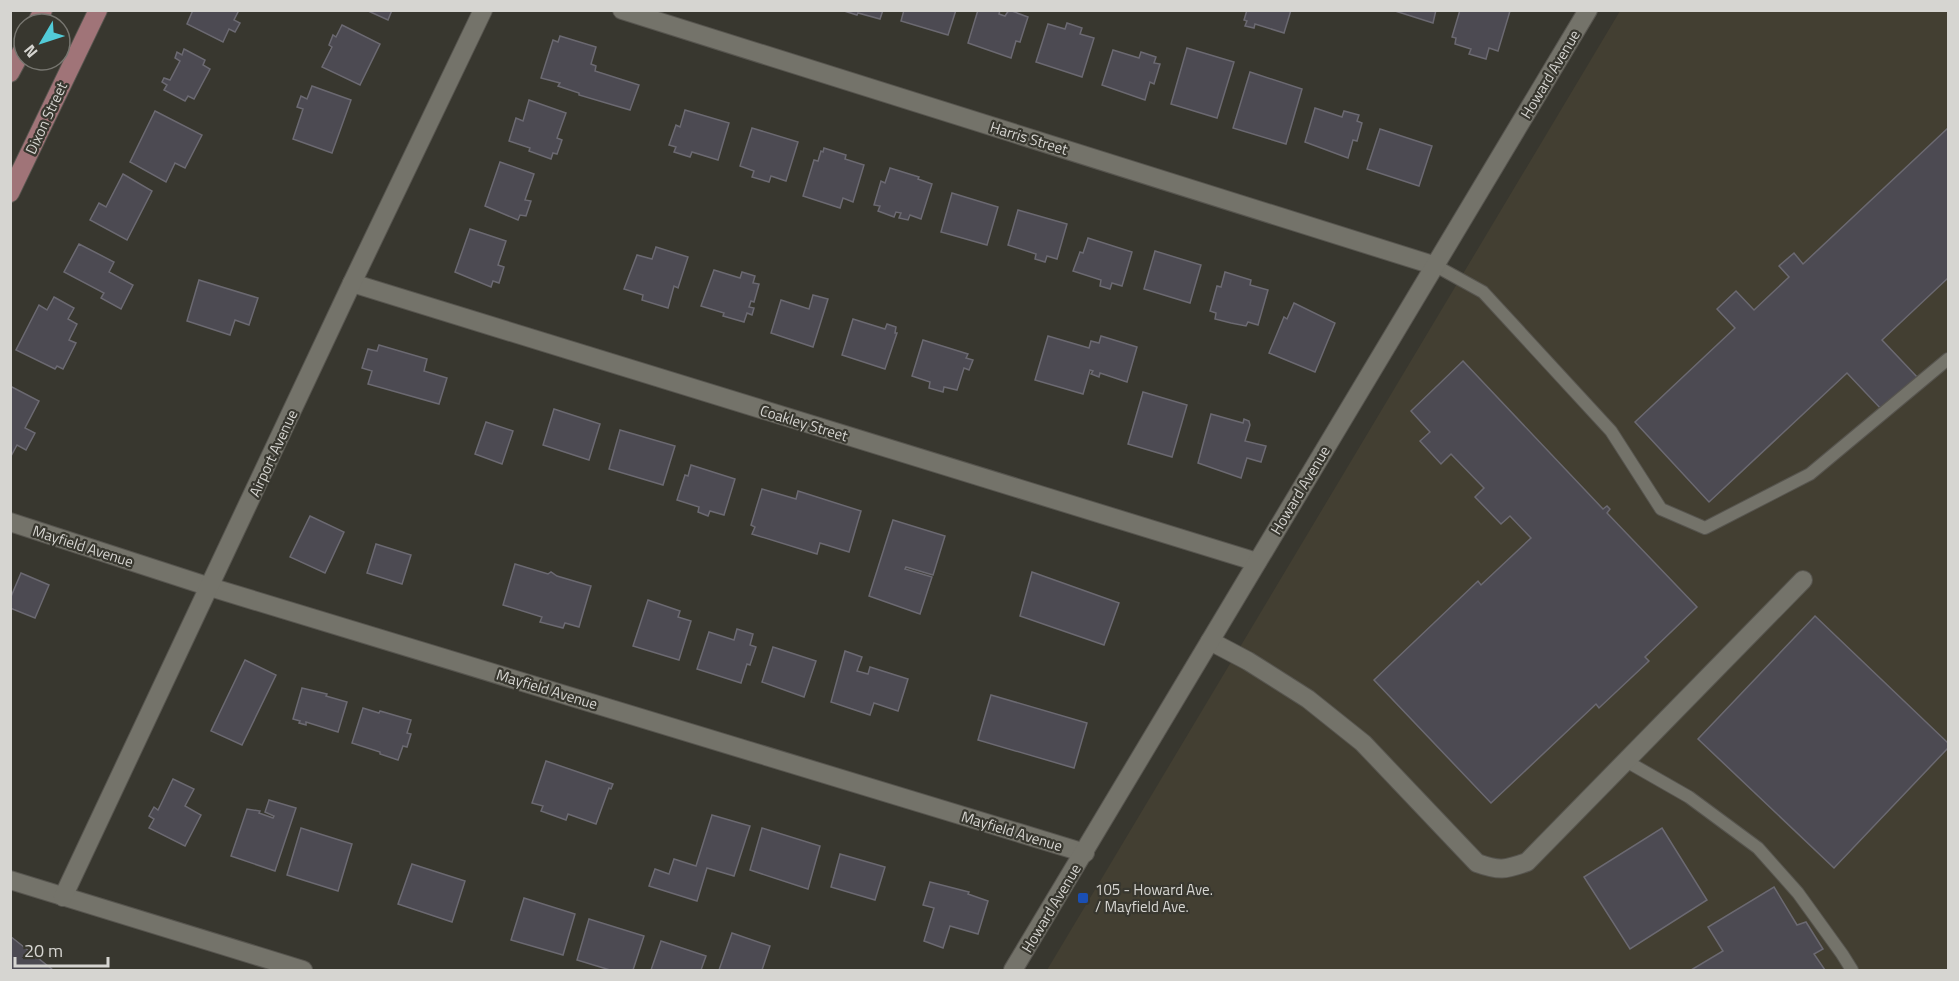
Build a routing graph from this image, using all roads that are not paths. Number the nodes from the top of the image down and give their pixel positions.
1 (98, 10) edge
2 (483, 10) edge
3 (622, 10) edge
4 (1588, 10) edge
5 (10, 193) edge
6 (1436, 266) junction
7 (352, 283) junction
8 (1948, 359) edge
9 (10, 522) edge
10 (1257, 562) junction
11 (1803, 580) dead end
12 (210, 587) junction
13 (1210, 641) junction
14 (1626, 761) junction
15 (1085, 854) junction
16 (10, 880) edge
17 (63, 897) junction
18 (303, 970) edge
19 (1013, 970) edge
20 (1852, 970) edge

1 - 5 main road, Dixon Street
2 - 7 street, Airport Avenue
3 - 6 street, Harris Street
4 - 6 street, Howard Avenue
6 - 8 lane
6 - 10 street, Howard Avenue
7 - 10 street, Coakley Street
7 - 12 street, Airport Avenue
9 - 12 street, Mayfield Avenue
10 - 13 street, Howard Avenue
11 - 14 street
12 - 15 street, Mayfield Avenue
12 - 17 street, Airport Avenue
13 - 14 street
13 - 15 street, Howard Avenue
14 - 20 lane
15 - 19 street, Howard Avenue
16 - 17 street
17 - 18 street

